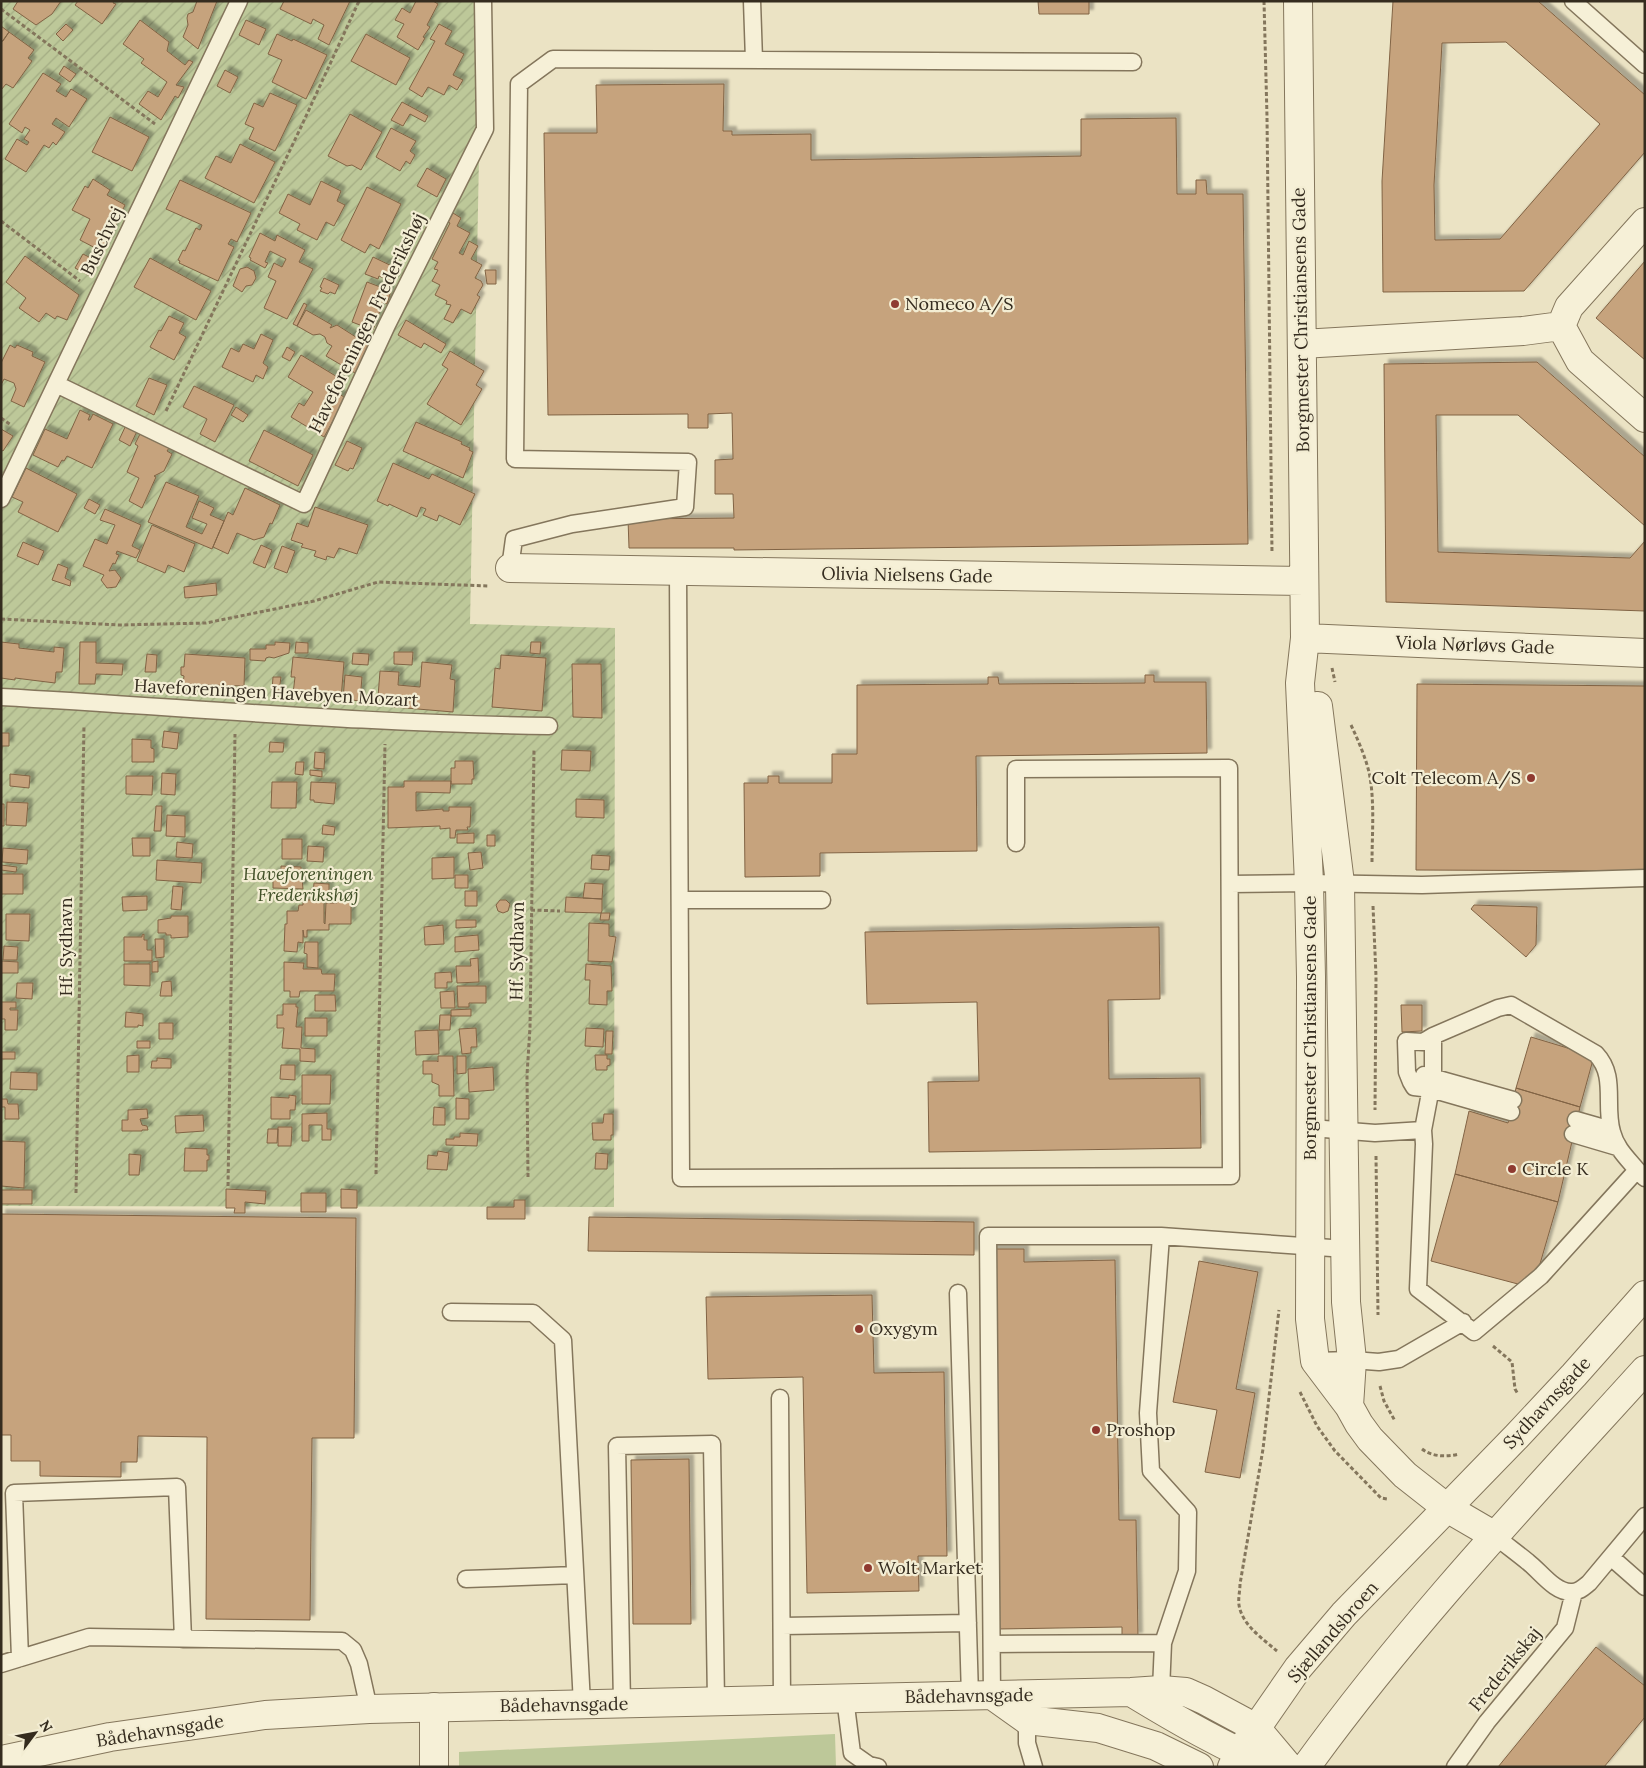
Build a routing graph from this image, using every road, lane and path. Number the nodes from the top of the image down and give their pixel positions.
1 (239, 1) edge
2 (359, 1) edge
3 (483, 1) edge
4 (752, 1) edge
5 (1298, 1) edge
6 (1573, 1) edge
7 (1, 9) edge
8 (754, 60) junction
9 (1133, 62) dead end
10 (1645, 65) edge
11 (174, 138) junction
12 (1, 221) edge
13 (1645, 222) edge
14 (99, 295) junction
15 (1561, 326) junction
16 (1302, 344) junction
17 (56, 384) junction
18 (1645, 418) edge
19 (156, 432) junction
20 (1, 499) edge
21 (510, 568) junction
22 (678, 571) junction
23 (1304, 581) junction
24 (1, 619) edge
25 (1305, 638) junction
26 (1332, 640) junction
27 (1645, 652) edge
28 (1335, 684) dead end
29 (1, 697) edge
30 (84, 702) junction
31 (235, 713) junction
32 (386, 721) junction
33 (1351, 724) dead end
34 (542, 726) joint
35 (1016, 844) dead end
36 (1645, 878) edge
37 (1309, 883) junction
38 (1340, 883) junction
39 (1373, 883) junction
40 (1230, 884) junction
41 (680, 900) junction
42 (822, 900) dead end
43 (530, 910) junction
44 (560, 911) dead end
45 (1433, 1036) junction
46 (1432, 1083) junction
47 (1512, 1106) dead end
48 (1311, 1128) junction
49 (1423, 1130) junction
50 (1611, 1130) junction
51 (1344, 1131) junction
52 (1376, 1134) junction
53 (1617, 1147) junction
54 (376, 1174) dead end
55 (1641, 1174) edge
56 (528, 1177) dead end
57 (228, 1186) dead end
58 (76, 1193) dead end
59 (1161, 1236) junction
60 (1310, 1248) junction
61 (1346, 1249) junction
62 (958, 1292) dead end
63 (1645, 1295) edge
64 (1280, 1304) dead end
65 (451, 1312) dead end
66 (1469, 1327) junction
67 (1352, 1360) junction
68 (1315, 1361) junction
69 (1379, 1362) junction
70 (1645, 1370) edge
71 (1519, 1395) dead end
72 (780, 1398) dead end
73 (1349, 1406) junction
74 (1397, 1424) dead end
75 (1420, 1447) dead end
76 (1465, 1451) dead end
77 (1447, 1508) junction
78 (1645, 1516) edge
79 (1494, 1536) junction
80 (1612, 1558) junction
81 (575, 1575) junction
82 (466, 1579) dead end
83 (1645, 1587) edge
84 (1574, 1592) junction
85 (968, 1623) junction
86 (782, 1626) junction
87 (183, 1638) junction
88 (1163, 1643) junction
89 (992, 1644) junction
90 (20, 1658) junction
91 (1, 1664) edge
92 (1298, 1668) junction
93 (1161, 1690) junction
94 (1131, 1692) junction
95 (981, 1695) junction
96 (846, 1698) junction
97 (782, 1700) junction
98 (716, 1701) junction
99 (622, 1703) junction
100 (582, 1704) junction
101 (1027, 1707) junction
102 (434, 1708) junction
103 (369, 1709) junction
104 (1256, 1728) junction
105 (1, 1760) edge
106 (1236, 1760) edge
107 (434, 1767) edge
108 (878, 1767) edge
109 (1034, 1767) edge
110 (1200, 1767) edge
111 (1272, 1767) edge
112 (1289, 1767) edge
113 (1306, 1767) edge
114 (1455, 1767) edge

1 - 11 lane, Buschvej
2 - 19 path
3 - 19 lane, Haveforeningen Frederikshøj
4 - 8 lane
5 - 16 street, Borgmester Christiansens Gade
6 - 10 lane
7 - 11 path
8 - 9 lane
8 - 21 lane
11 - 14 lane, Buschvej
12 - 14 path
13 - 15 street
14 - 17 lane, Buschvej
15 - 16 street
15 - 18 street
16 - 23 street, Borgmester Christiansens Gade
17 - 19 lane, Haveforeningen Frederikshøj
17 - 20 lane, Buschvej
21 - 22 street, Olivia Nielsens Gade
21 - 24 path
22 - 23 street, Olivia Nielsens Gade
22 - 41 lane
23 - 25 street, Borgmester Christiansens Gade
25 - 26 street, Viola Nørløvs Gade
25 - 37 street, Borgmester Christiansens Gade
25 - 38 street, Borgmester Christiansens Gade
26 - 27 street, Viola Nørløvs Gade
26 - 28 path
29 - 30 lane, Haveforeningen Havebyen Mozart
30 - 31 lane, Haveforeningen Havebyen Mozart
30 - 58 path, Hf. Sydhavn
31 - 32 lane, Haveforeningen Havebyen Mozart
31 - 57 path
32 - 34 lane, Haveforeningen Havebyen Mozart
32 - 54 path
33 - 39 path
34 - 43 path, Hf. Sydhavn
35 - 40 lane
36 - 39 lane
37 - 38 lane
37 - 40 lane
37 - 48 street, Borgmester Christiansens Gade
38 - 39 lane
38 - 51 street, Borgmester Christiansens Gade
39 - 52 path
40 - 41 lane
41 - 42 lane
43 - 44 path
43 - 56 path, Hf. Sydhavn
45 - 46 lane
45 - 46 lane
45 - 50 lane
46 - 47 lane
46 - 49 lane
48 - 51 lane
48 - 60 street, Borgmester Christiansens Gade
49 - 52 lane
49 - 66 lane
50 - 53 lane
50 - 53 lane
51 - 52 lane
51 - 61 street, Borgmester Christiansens Gade
52 - 69 path
53 - 55 lane
55 - 66 lane
59 - 60 lane
59 - 88 lane
59 - 89 lane
60 - 61 lane
60 - 68 street, Borgmester Christiansens Gade
61 - 67 street, Borgmester Christiansens Gade
62 - 85 lane
63 - 77 street, Sydhavnsgade
64 - 92 path
65 - 81 lane
66 - 69 lane
66 - 71 path
67 - 68 lane
67 - 69 lane
67 - 73 street, Borgmester Christiansens Gade
68 - 73 street
69 - 74 path
70 - 79 street
72 - 86 lane
73 - 77 street
75 - 76 path
77 - 79 street
77 - 92 street, Sjællandsbroen
78 - 80 lane
79 - 84 lane
79 - 113 street
80 - 83 lane
80 - 84 lane
81 - 82 lane
81 - 100 lane
84 - 114 lane, Frederikskaj
85 - 86 lane
85 - 95 lane
86 - 97 lane
87 - 90 lane
87 - 90 lane
87 - 103 lane
88 - 89 lane
88 - 93 lane
89 - 95 lane
90 - 91 lane
92 - 104 street, Sjællandsbroen
93 - 94 street, Bådehavnsgade
93 - 104 street, Bådehavnsgade
94 - 101 street, Bådehavnsgade
94 - 106 street
95 - 96 street, Bådehavnsgade
95 - 101 street, Bådehavnsgade
96 - 97 street, Bådehavnsgade
96 - 108 lane
97 - 98 street, Bådehavnsgade
98 - 99 street, Bådehavnsgade
98 - 99 lane
99 - 100 street, Bådehavnsgade
100 - 102 street, Bådehavnsgade
101 - 109 lane
101 - 110 street
102 - 103 street, Bådehavnsgade
102 - 107 street
103 - 105 street, Bådehavnsgade
104 - 106 street, Sjællandsbroen
104 - 112 street, Bådehavnsgade
106 - 111 street

